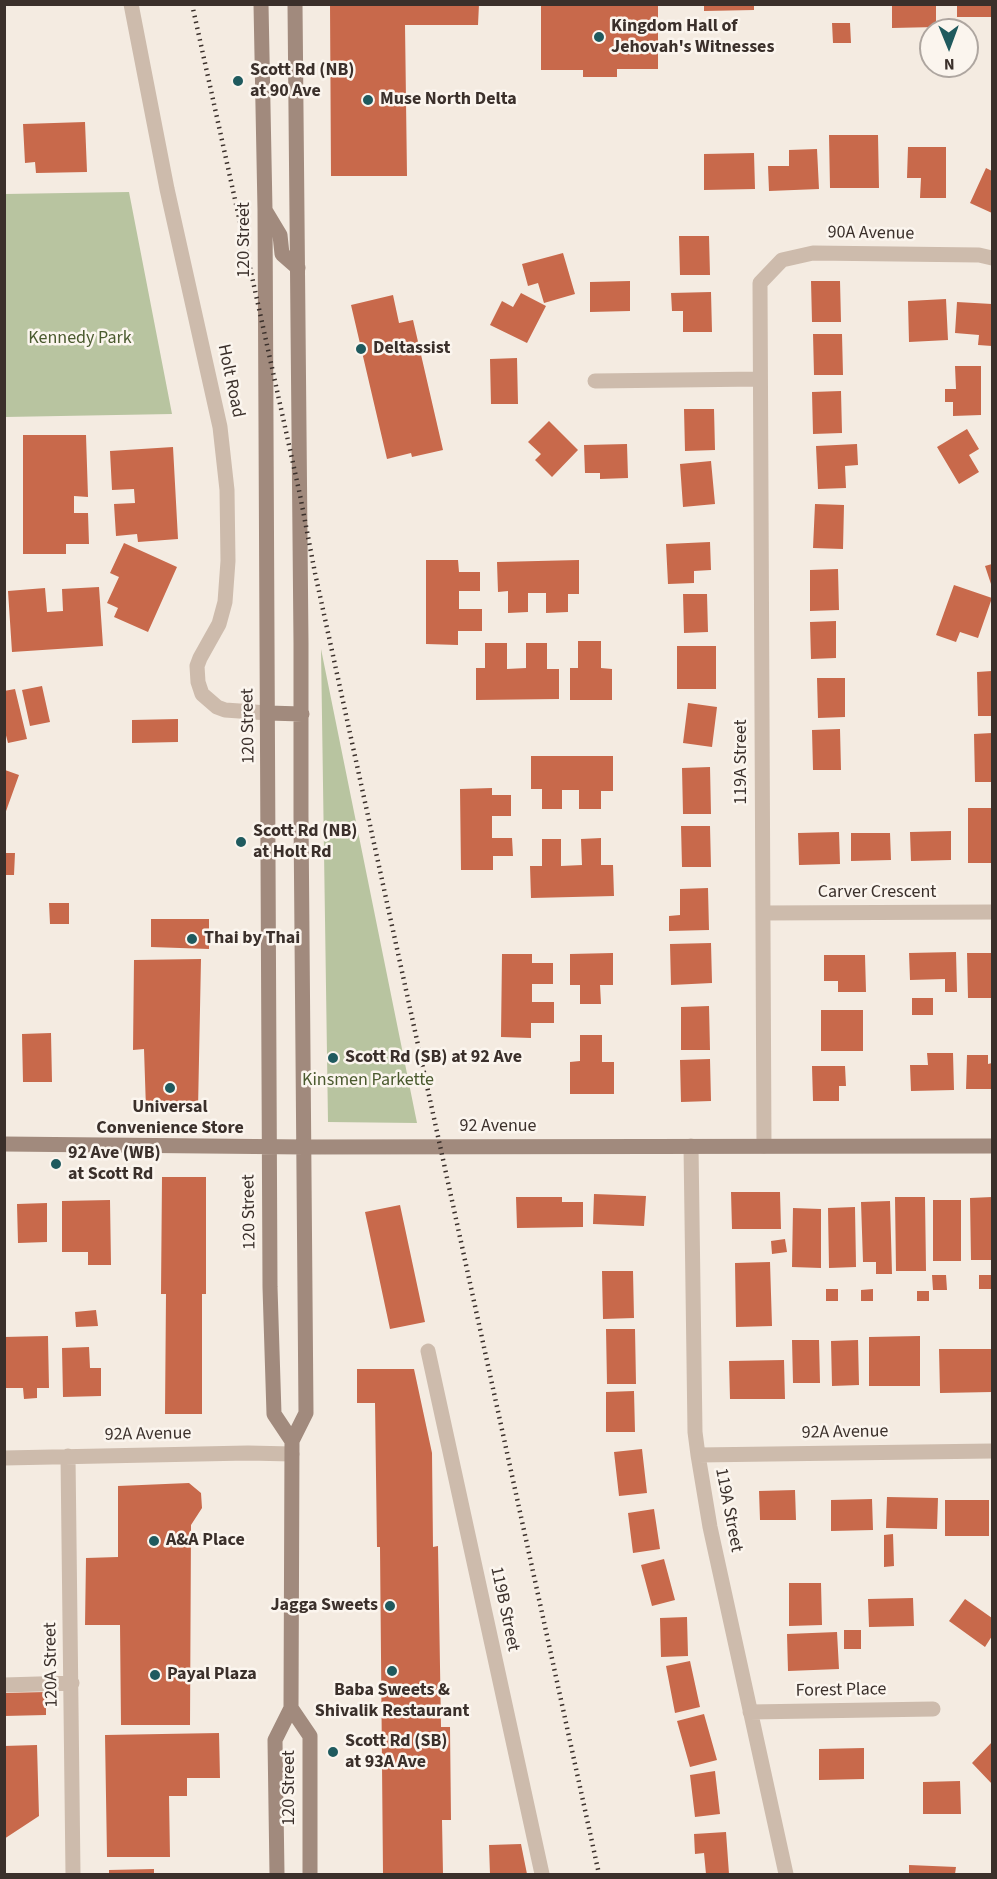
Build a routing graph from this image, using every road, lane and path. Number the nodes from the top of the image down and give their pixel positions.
1 (131, 4) edge
2 (261, 4) edge
3 (295, 4) edge
4 (265, 210) junction
5 (993, 258) edge
6 (298, 268) junction
7 (760, 283) joint
8 (760, 379) junction
9 (595, 381) dead end
10 (268, 713) junction
11 (302, 714) junction
12 (993, 912) edge
13 (762, 913) junction
14 (4, 1144) edge
15 (691, 1146) junction
16 (764, 1146) junction
17 (993, 1146) edge
18 (268, 1147) junction
19 (305, 1147) junction
20 (428, 1351) dead end
21 (292, 1448) junction
22 (993, 1450) edge
23 (698, 1455) junction
24 (68, 1456) junction
25 (4, 1458) edge
26 (72, 1683) junction
27 (4, 1685) edge
28 (291, 1707) junction
29 (933, 1708) dead end
30 (750, 1712) junction
31 (73, 1875) edge
32 (277, 1875) edge
33 (310, 1875) edge
34 (542, 1875) edge
35 (786, 1875) edge

1 - 10 street, Holt Road
2 - 4 main road, 120 Street
3 - 6 main road, 120 Street
4 - 6 main road
4 - 10 main road, 120 Street
5 - 7 street, 90A Avenue
6 - 11 main road, 120 Street
7 - 8 street, 119A Street
8 - 9 street
8 - 13 street, 119A Street
10 - 11 main road
10 - 18 main road, 120 Street
11 - 19 main road, 120 Street
12 - 13 street, Carver Crescent
13 - 16 street, 119A Street
14 - 18 main road, 92 Avenue
15 - 16 main road, 92 Avenue
15 - 19 main road, 92 Avenue
15 - 23 street, 119A Street
16 - 17 main road, 92 Avenue
18 - 19 main road, 92 Avenue
18 - 21 main road, 120 Street
19 - 21 main road, 120 Street
20 - 34 street, 119B Street
21 - 24 street, 92A Avenue
21 - 28 main road, 120 Street
22 - 23 street, 92A Avenue
23 - 30 street, 119A Street
24 - 25 street, 92A Avenue
24 - 26 street, 120A Street
26 - 27 street
26 - 31 street, 120A Street
28 - 32 main road, 120 Street
28 - 33 main road, 120 Street
29 - 30 street, Forest Place
30 - 35 street, 119A Street

